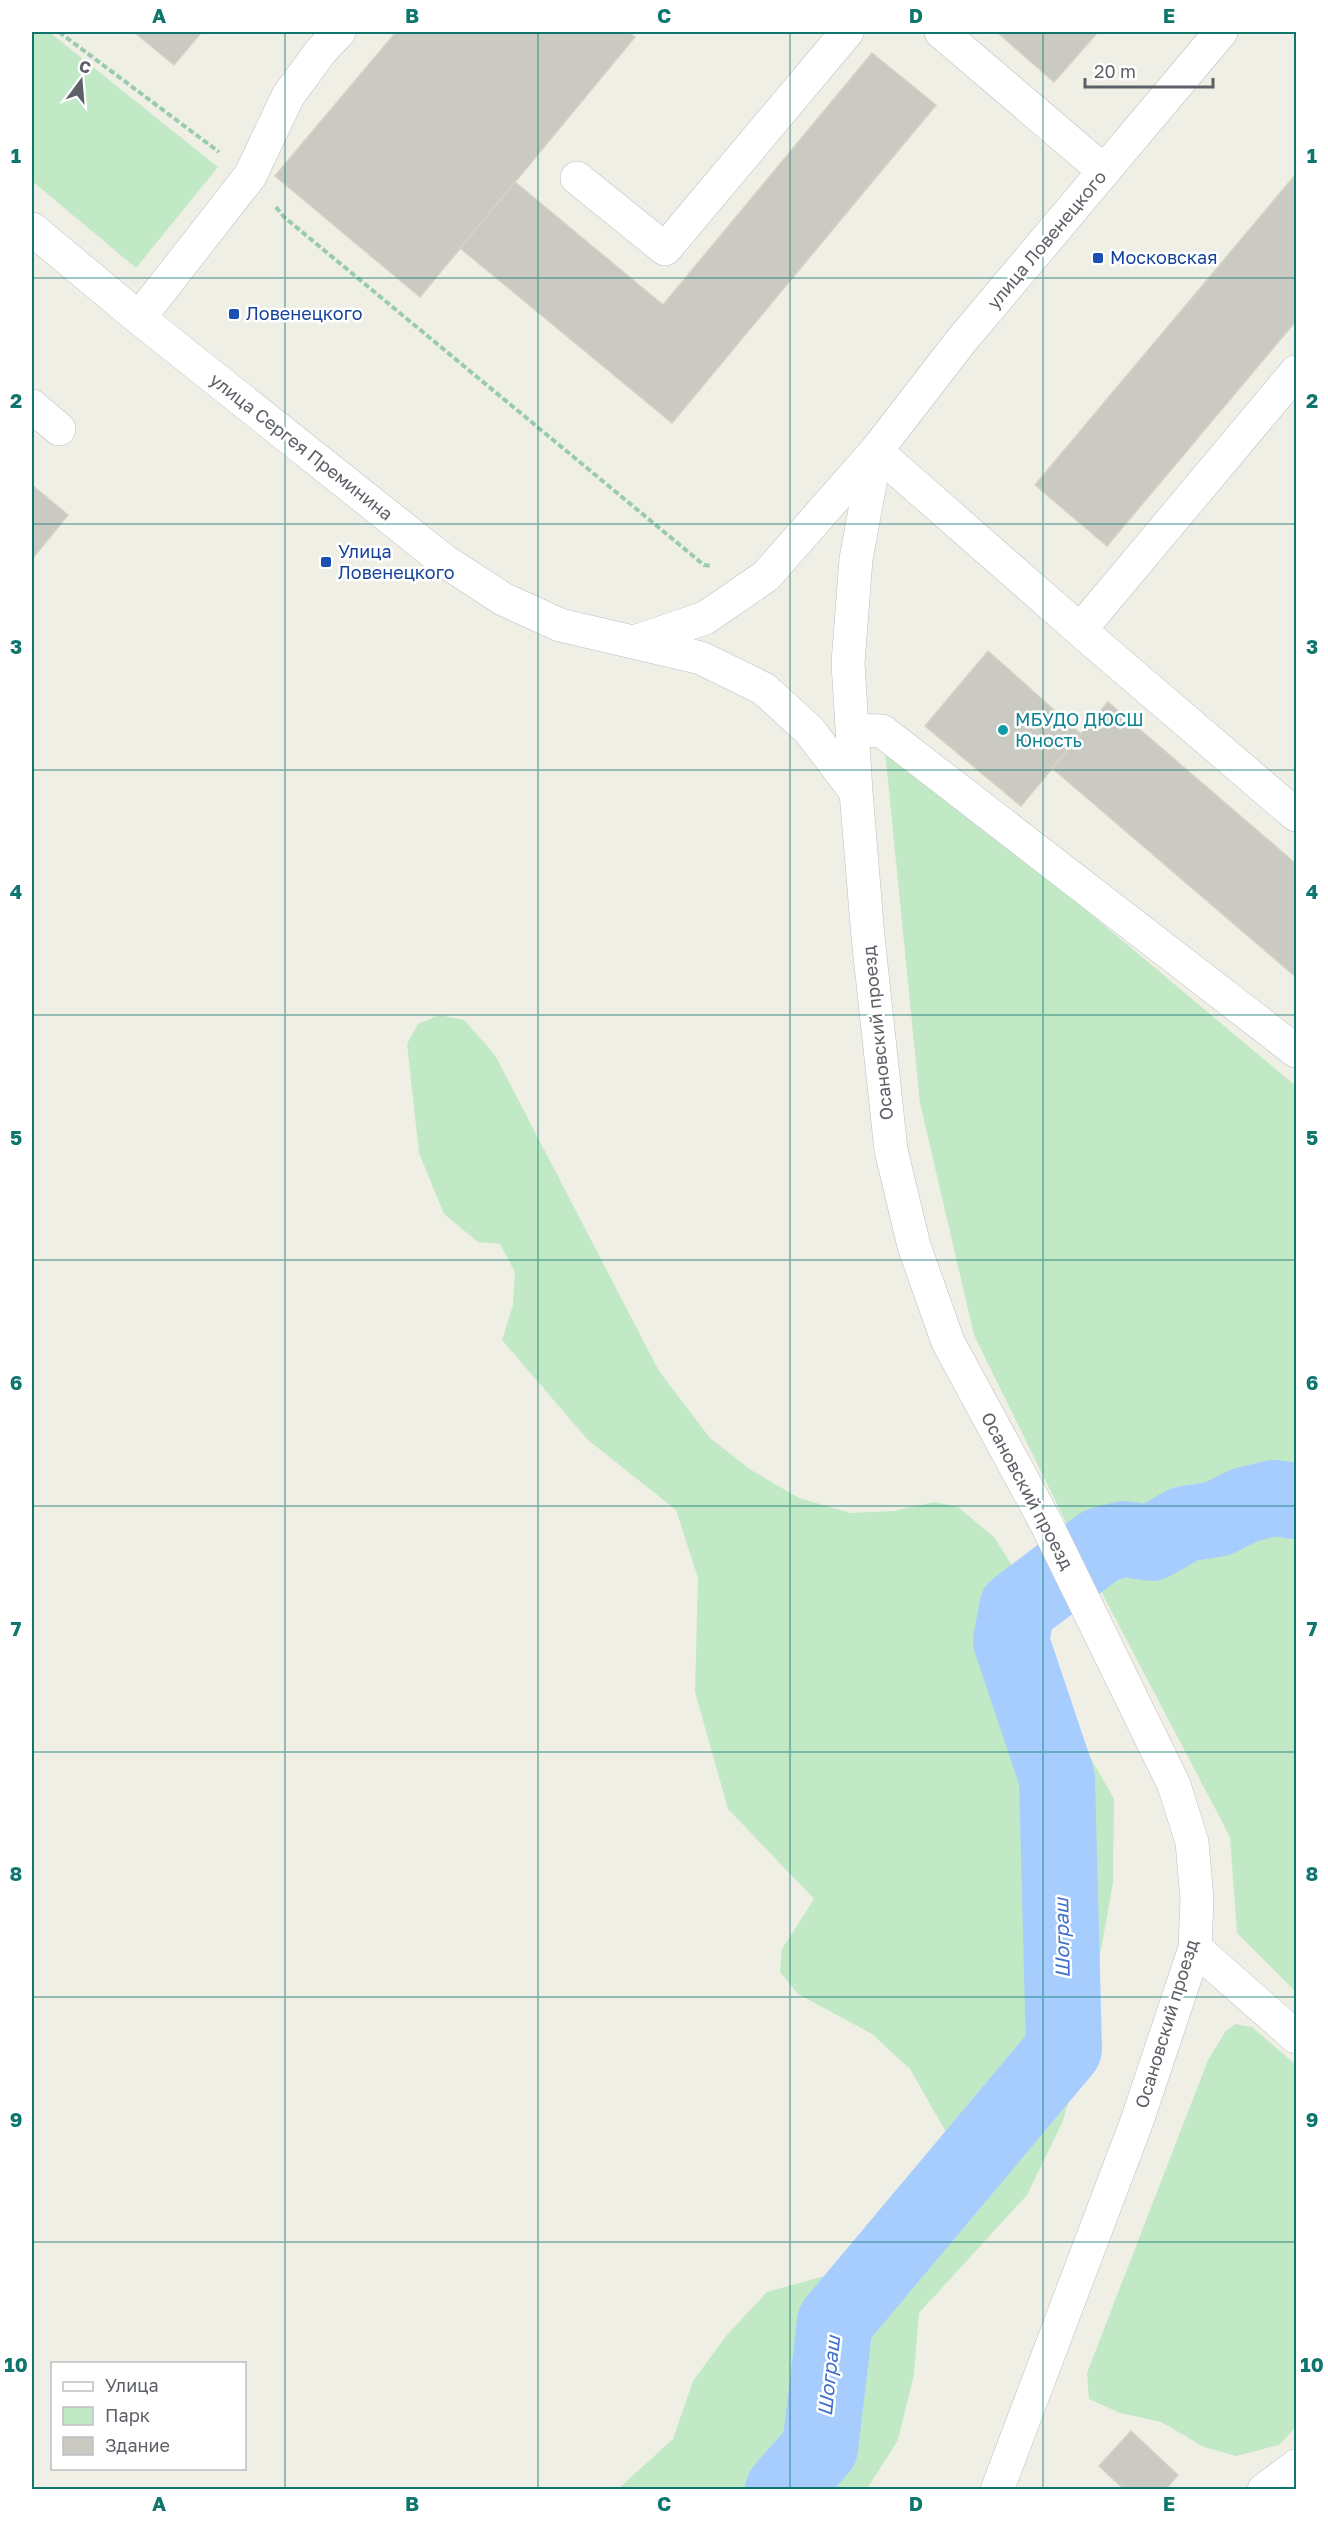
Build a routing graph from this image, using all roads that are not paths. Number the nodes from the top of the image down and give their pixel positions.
1 (339, 32) edge
2 (847, 32) edge
3 (941, 32) edge
4 (1208, 36) edge
5 (1104, 171) junction
6 (577, 177) dead end
7 (32, 229) edge
8 (139, 318) junction
9 (1296, 372) edge
10 (32, 406) edge
11 (59, 429) dead end
12 (876, 451) junction
13 (1080, 630) junction
14 (634, 642) junction
15 (852, 730) junction
16 (856, 792) junction
17 (1296, 815) edge
18 (1296, 1051) edge
19 (1195, 1948) junction
20 (1296, 2037) edge
21 (1296, 2466) edge
22 (997, 2490) edge
23 (1264, 2490) edge

1 - 8 street
2 - 6 street
3 - 5 street
4 - 5 street, улица Ловенецкого
5 - 12 street, улица Ловенецкого
7 - 8 street, улица Сергея Преминина
8 - 14 street, улица Сергея Преминина
9 - 13 street
10 - 11 street
12 - 13 street
12 - 14 street
12 - 15 street, Осановский проезд
13 - 17 street
14 - 16 street, улица Сергея Преминина
15 - 16 street, Осановский проезд
15 - 18 street
16 - 19 street, Осановский проезд
19 - 20 street
19 - 22 street, Осановский проезд
21 - 23 street

